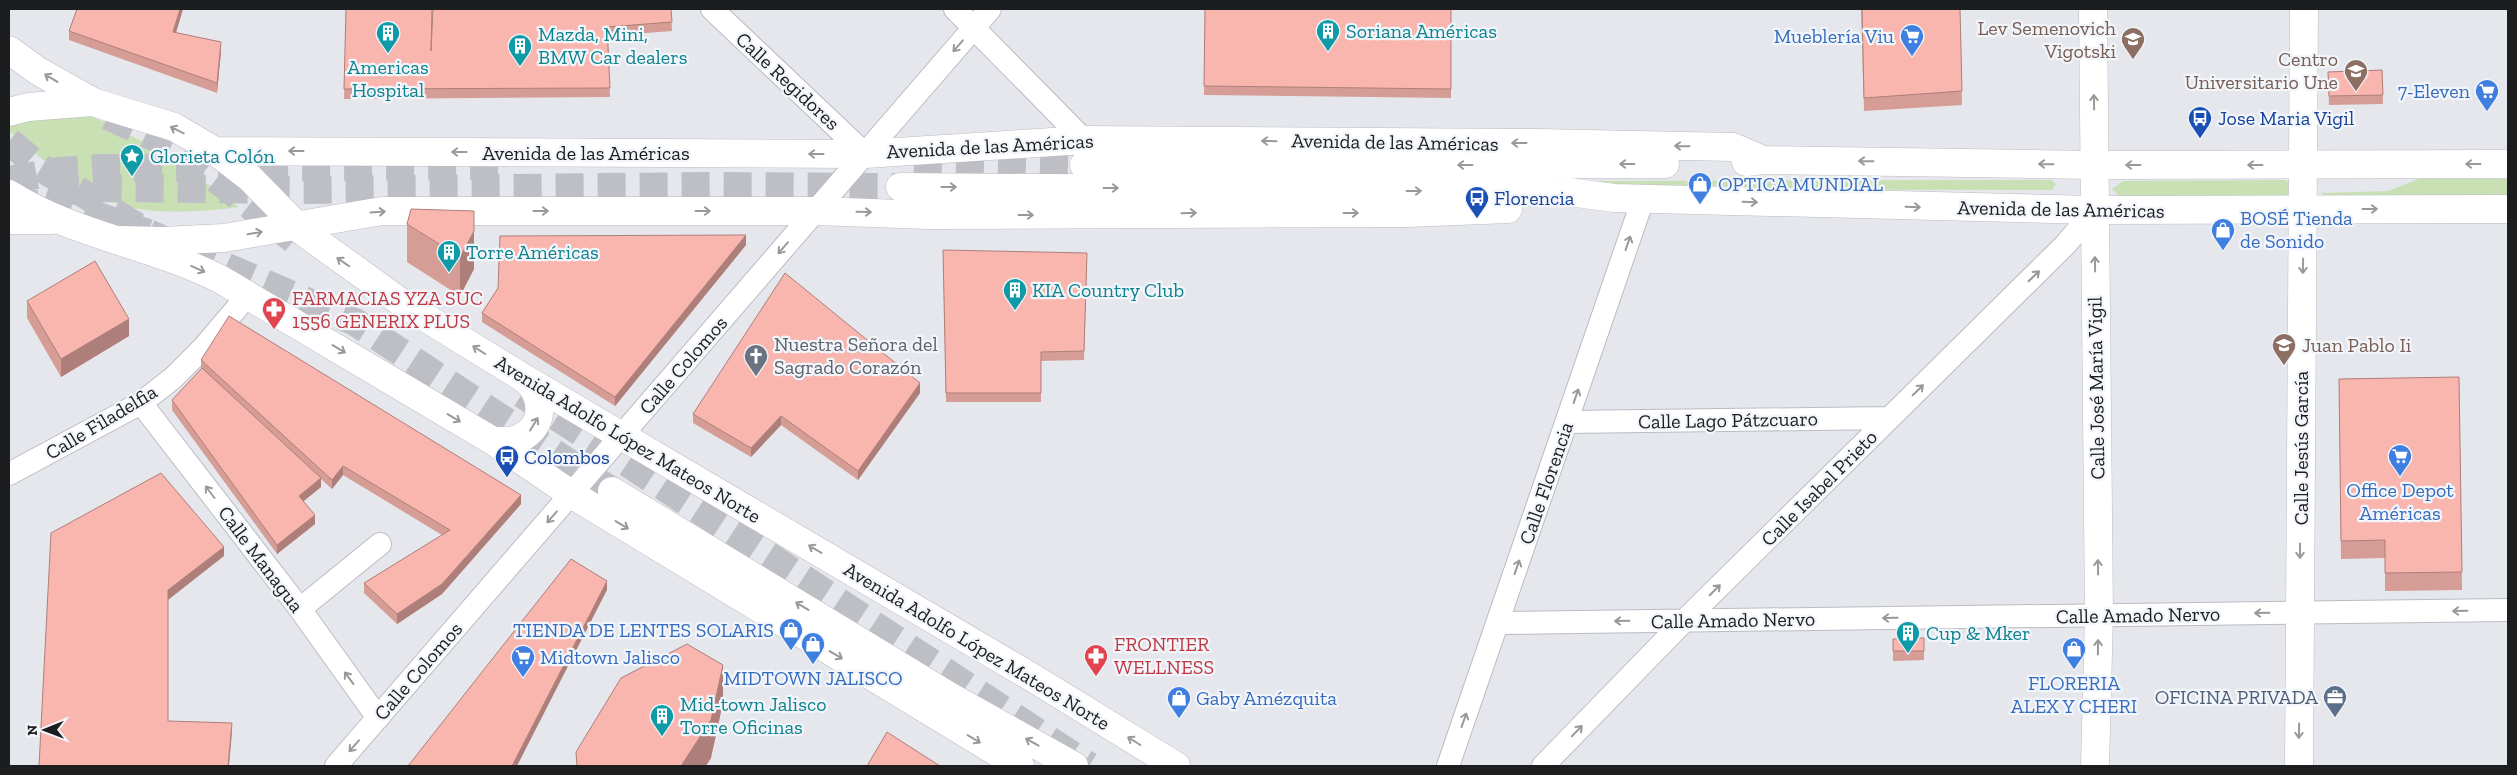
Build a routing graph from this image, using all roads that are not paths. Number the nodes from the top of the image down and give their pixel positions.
1 (712, 9) edge
2 (955, 9) edge
3 (990, 9) edge
4 (2093, 9) edge
5 (2304, 9) edge
6 (975, 27) junction
7 (9, 50) edge
8 (93, 102) junction
9 (9, 112) edge
10 (215, 151) junction
11 (1084, 153) junction
12 (865, 154) junction
13 (2508, 164) edge
14 (2094, 165) junction
15 (2304, 165) junction
16 (900, 187) tunnel mouth
17 (9, 194) edge
18 (1614, 198) junction
19 (1643, 199) junction
20 (2304, 208) junction
21 (2508, 209) edge
22 (2095, 210) junction
23 (815, 211) junction
24 (9, 220) edge
25 (59, 220) junction
26 (296, 226) junction
27 (119, 240) junction
28 (248, 295) junction
29 (525, 379) junction
30 (142, 403) junction
31 (1889, 418) junction
32 (1567, 422) junction
33 (623, 434) junction
34 (493, 441) junction
35 (9, 474) edge
36 (612, 491) tunnel mouth
37 (571, 494) junction
38 (380, 544) dead end
39 (300, 610) junction
40 (2508, 610) edge
41 (2300, 613) junction
42 (2098, 615) junction
43 (1685, 620) junction
44 (1498, 623) junction
45 (378, 718) junction
46 (1171, 764) edge
47 (336, 766) edge
48 (1020, 766) edge
49 (1074, 766) edge
50 (1448, 766) edge
51 (1543, 766) edge
52 (2095, 766) edge
53 (2299, 766) edge

1 - 12 street, Calle Regidores
2 - 6 street
3 - 6 street, Calle Colomos
14 -> 4 main road, Calle José María Vigil
5 - 15 main road, Calle Jesús García
6 - 11 street
6 -> 12 street, Calle Colomos
8 -> 7 main road
8 - 9 main road
10 -> 8 main road, Avenida Adolfo López Mateos Norte
12 -> 10 main road, Avenida de las Américas
10 - 26 main road, Avenida Adolfo López Mateos Norte
11 - 12 main road, Avenida de las Américas
14 -> 11 main road, Avenida de las Américas
12 - 23 street, Calle Colomos
13 -> 15 main road, Avenida de las Américas
15 -> 14 main road, Avenida de las Américas
14 - 22 main road, Calle José María Vigil
15 - 20 main road, Calle Jesús García
16 -> 18 main road, Avenida de las Américas
17 - 25 main road
18 - 19 main road, Avenida de las Américas
23 -> 18 main road, Avenida de las Américas
19 -> 22 main road, Avenida de las Américas
32 -> 19 street, Calle Florencia
20 -> 21 main road, Avenida de las Américas
20 - 22 main road, Avenida de las Américas
20 -> 41 main road, Calle Jesús García
31 -> 22 street, Calle Isabel Prieto
42 -> 22 main road, Calle José María Vigil
26 -> 23 main road, Avenida de las Américas
23 -> 33 street, Calle Colomos
24 - 25 main road
25 - 27 main road
27 -> 26 main road, Avenida de las Américas
29 -> 26 main road, Avenida Adolfo López Mateos Norte
27 -> 28 main road
28 - 30 street, Calle Filadelfia
28 -> 34 main road
29 - 33 main road, Avenida Adolfo López Mateos Norte
34 -> 29 main road
30 - 35 street, Calle Filadelfia
39 -> 30 street, Calle Managua
31 - 32 street, Calle Lago Pátzcuaro
43 -> 31 street, Calle Isabel Prieto
44 -> 32 street, Calle Florencia
33 - 37 street, Calle Colomos
46 -> 33 main road, Avenida Adolfo López Mateos Norte
34 - 37 main road
49 -> 36 main road
37 -> 45 street, Calle Colomos
37 -> 48 main road
38 - 39 street
45 -> 39 street, Calle Managua
40 -> 41 street, Calle Amado Nervo
41 -> 42 street, Calle Amado Nervo
41 -> 53 main road, Calle Jesús García
42 -> 43 street, Calle Amado Nervo
52 -> 42 main road, Calle José María Vigil
43 -> 44 street, Calle Amado Nervo
51 -> 43 street, Calle Isabel Prieto
50 -> 44 street, Calle Florencia
45 -> 47 street, Calle Colomos

